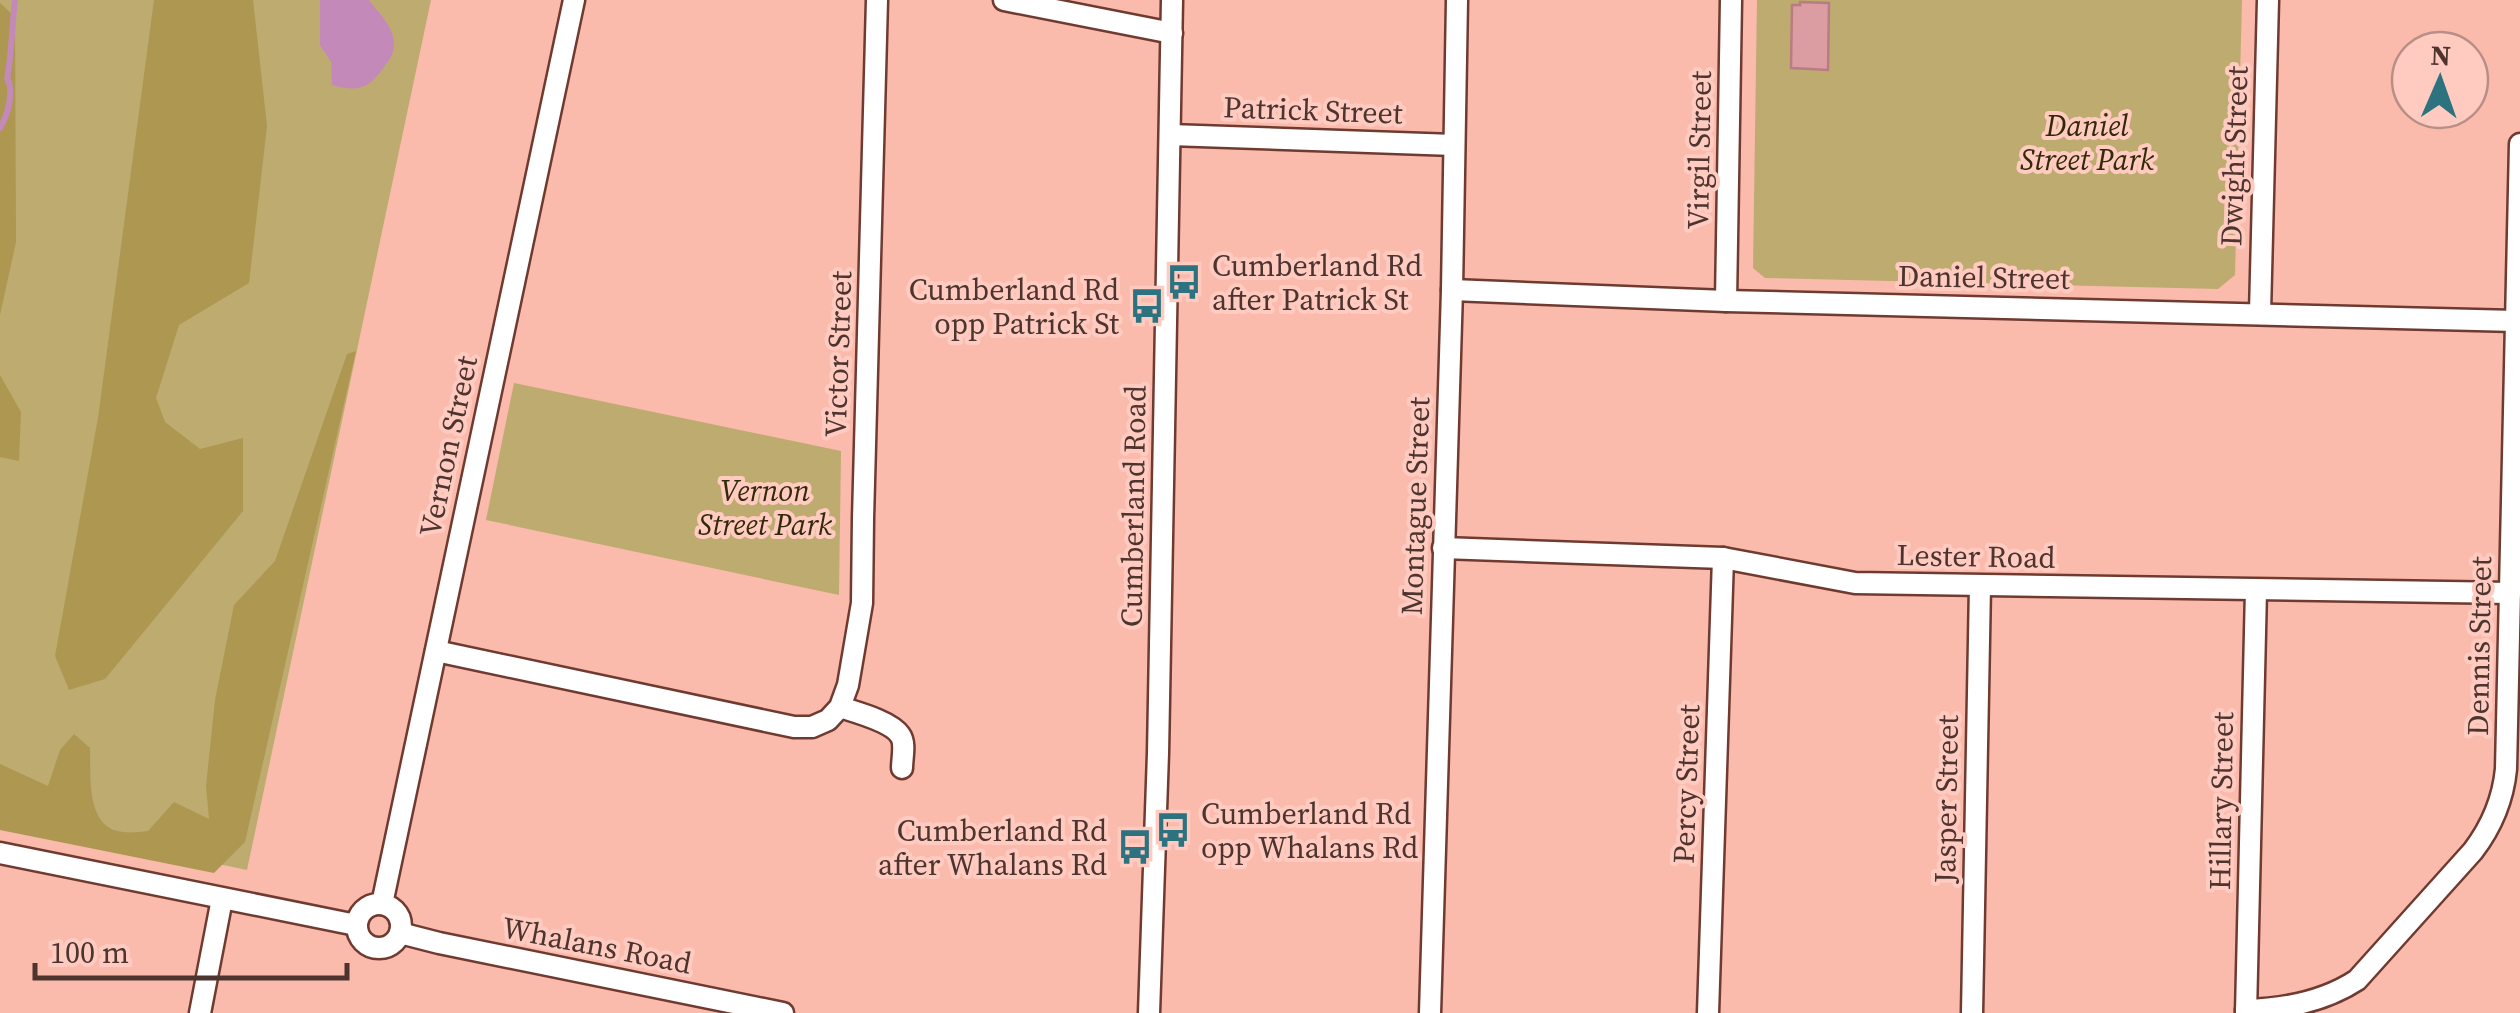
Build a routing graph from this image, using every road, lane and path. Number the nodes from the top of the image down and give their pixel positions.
1 (574, 0) edge
2 (878, 0) edge
3 (1004, 0) edge
4 (1172, 0) edge
5 (1457, 0) edge
6 (1731, 0) edge
7 (2268, 0) edge
8 (1172, 33) junction
9 (1170, 135) junction
10 (2520, 144) edge
11 (1454, 145) junction
12 (1452, 290) junction
13 (1726, 301) junction
14 (2260, 313) junction
15 (2516, 321) junction
16 (1444, 548) junction
17 (1723, 558) junction
18 (1980, 586) junction
19 (2256, 590) junction
20 (2510, 594) junction
21 (436, 651) junction
22 (840, 707) junction
23 (902, 768) dead end
24 (0, 852) edge
25 (222, 899) junction
26 (382, 904) junction
27 (356, 925) junction
28 (400, 933) junction
29 (2246, 1012) edge
30 (200, 1013) edge
31 (782, 1013) edge
32 (1149, 1013) edge
33 (1430, 1013) edge
34 (1708, 1013) edge
35 (1972, 1013) edge

1 - 21 street, Vernon Street
2 - 22 street, Victor Street
3 - 8 street
4 - 8 street, Cumberland Road
5 - 11 street, Montague Street
6 - 13 street, Virgil Street
7 - 14 street, Dwight Street
8 - 9 street, Cumberland Road
9 - 11 street, Patrick Street
9 - 32 street, Cumberland Road
10 - 15 street, Dennis Street
11 - 12 street, Montague Street
12 - 13 street, Daniel Street
12 - 16 street, Montague Street
13 - 14 street, Daniel Street
14 - 15 street, Daniel Street
15 - 20 street, Dennis Street
16 - 17 street, Lester Road
16 - 33 street, Montague Street
17 - 18 street, Lester Road
17 - 34 street, Percy Street
18 - 19 street, Lester Road
18 - 35 street, Jasper Street
19 - 20 street, Lester Road
19 - 29 street, Hillary Street
20 - 29 street, Dennis Street
21 - 22 street
21 - 26 street, Vernon Street
22 - 23 street
24 - 25 street
25 - 27 street
25 - 30 street
26 - 27 street
26 - 28 street
27 - 28 street
28 - 31 street, Whalans Road

